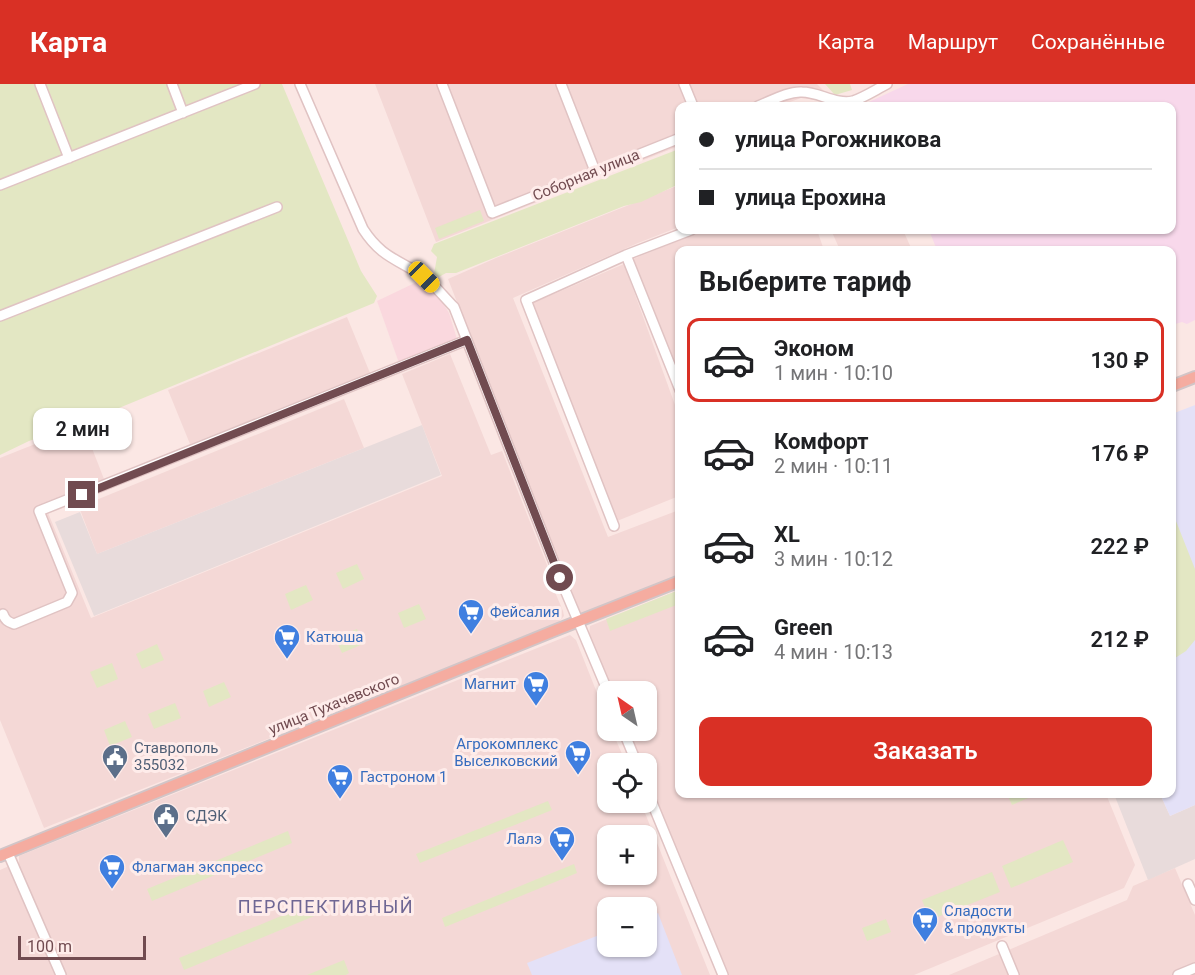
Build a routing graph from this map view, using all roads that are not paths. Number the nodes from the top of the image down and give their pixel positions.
1 (40, 84) edge
2 (172, 84) edge
3 (255, 84) edge
4 (300, 84) edge
5 (442, 84) edge
6 (561, 84) edge
7 (684, 84) edge
8 (887, 84) edge
9 (812, 88) edge
10 (691, 102) edge
11 (768, 102) edge
12 (843, 102) edge
13 (852, 102) edge
14 (183, 113) junction
15 (675, 140) edge
16 (69, 158) junction
17 (595, 171) junction
18 (0, 185) edge
19 (277, 207) dead end
20 (681, 234) edge
21 (626, 255) junction
22 (0, 316) edge
23 (467, 340) junction
24 (1195, 377) edge
25 (675, 378) edge
26 (1176, 384) edge
27 (614, 526) dead end
28 (675, 583) edge
29 (3, 614) dead end
30 (578, 622) junction
31 (603, 681) edge
32 (656, 813) edge
33 (4, 854) edge
34 (1188, 884) dead end
35 (1195, 900) edge
36 (1002, 946) dead end
37 (1195, 968) edge
38 (61, 975) edge
39 (723, 975) edge
40 (1014, 975) edge
41 (1178, 975) edge

1 - 16 street
2 - 14 street
3 - 14 street
4 - 23 street
5 - 17 street, Соборная улица
6 - 17 street
7 - 10 street
8 - 13 street
9 - 11 street
9 - 12 street
14 - 16 street
15 - 17 street, Соборная улица
16 - 18 street
19 - 22 street
20 - 21 street
21 - 25 street
21 - 27 street
23 - 29 street
23 - 30 street
24 - 26 main road
28 - 30 main road, улица Тухачевского
30 - 31 street
30 - 33 main road, улица Тухачевского
32 - 39 street
33 - 38 street
34 - 35 street
36 - 40 street
37 - 41 street

